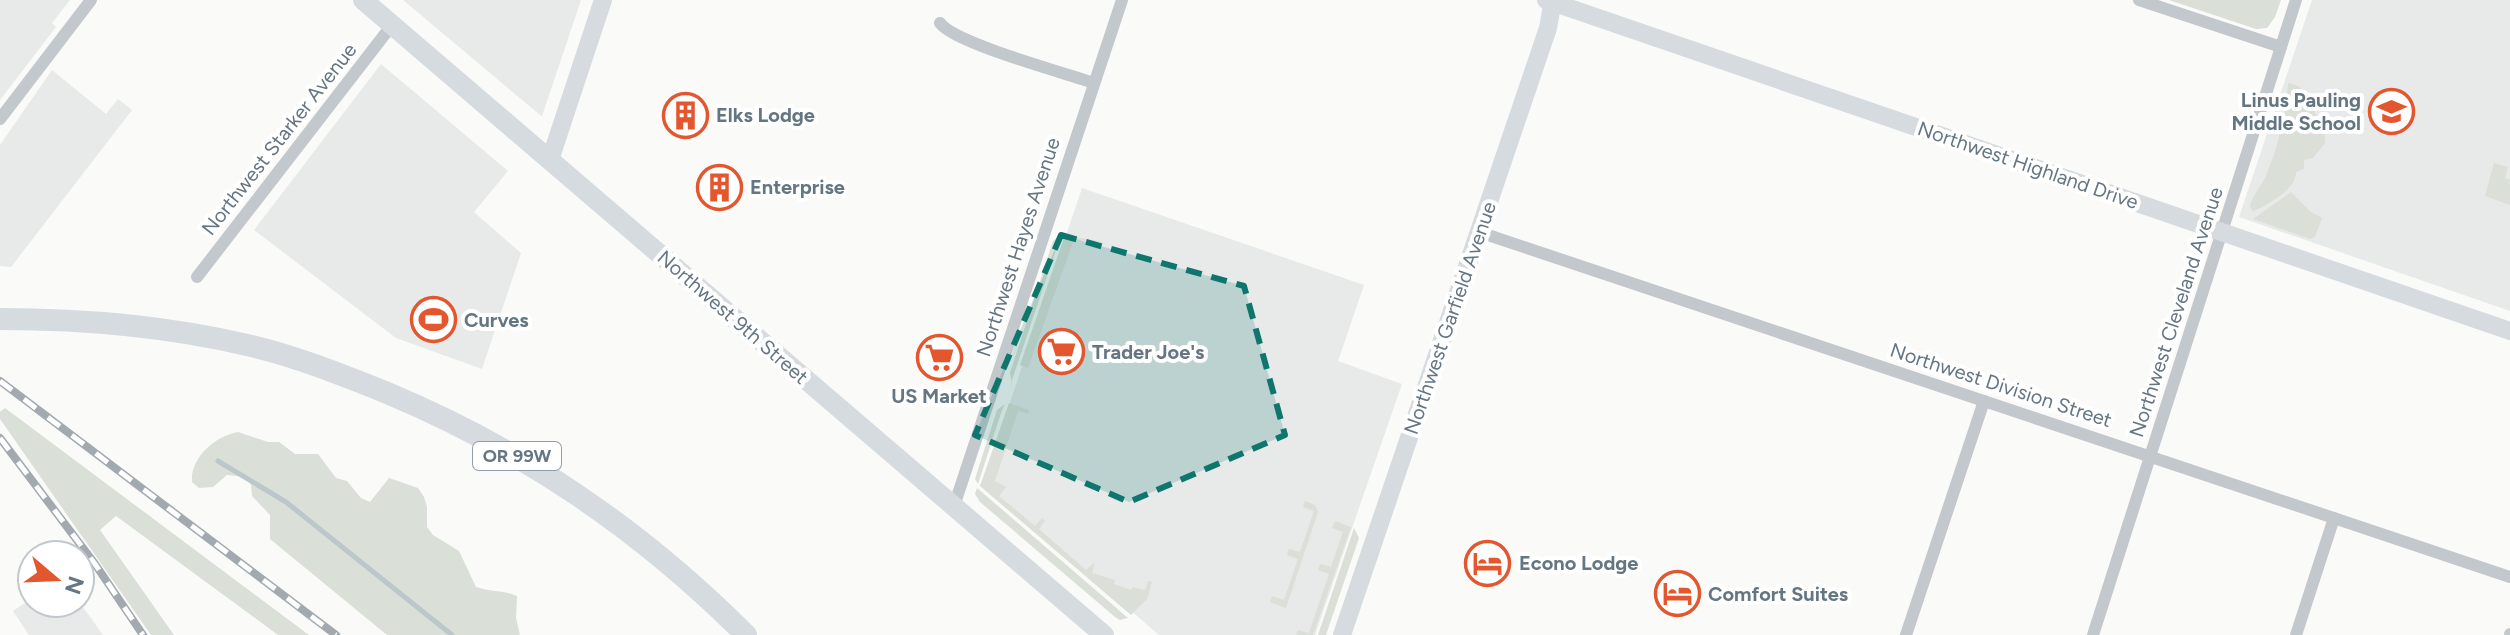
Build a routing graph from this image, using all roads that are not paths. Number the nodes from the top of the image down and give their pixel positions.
1 (91, 0) edge
2 (363, 0) edge
3 (603, 0) edge
4 (1122, 0) edge
5 (2139, 0) edge
6 (2296, 0) edge
7 (1550, 1) edge
8 (940, 23) dead end
9 (392, 25) junction
10 (2281, 47) junction
11 (1094, 83) junction
12 (0, 119) edge
13 (550, 160) junction
14 (2222, 231) junction
15 (1479, 232) junction
16 (197, 277) dead end
17 (2, 319) edge
18 (2510, 331) edge
19 (1984, 401) junction
20 (2151, 457) junction
21 (954, 506) junction
22 (2334, 518) junction
23 (2510, 577) edge
24 (746, 635) edge
25 (1104, 635) edge
26 (1342, 635) edge
27 (1906, 635) edge
28 (2093, 635) edge
29 (2296, 635) edge

1 - 12 street
2 - 9 main road, Northwest 9th Street
3 - 13 street
4 - 11 street, Northwest Hayes Avenue
5 - 10 street
6 - 10 street, Northwest Cleveland Avenue
7 - 14 street, Northwest Highland Drive
7 - 15 street, Northwest Garfield Avenue
8 - 11 street
9 - 13 main road, Northwest 9th Street
9 - 16 street, Northwest Starker Avenue
10 - 14 street, Northwest Cleveland Avenue
11 - 21 street, Northwest Hayes Avenue
13 - 21 main road, Northwest 9th Street
14 - 18 street, Northwest Highland Drive
14 - 20 street, Northwest Cleveland Avenue
15 - 19 street, Northwest Division Street
15 - 26 street, Northwest Garfield Avenue
17 - 24 highway, OR 99W
19 - 20 street, Northwest Division Street
19 - 27 street
20 - 22 street, Northwest Division Street
20 - 28 street, Northwest Cleveland Avenue
21 - 25 main road, Northwest 9th Street
22 - 23 street, Northwest Division Street
22 - 29 street

